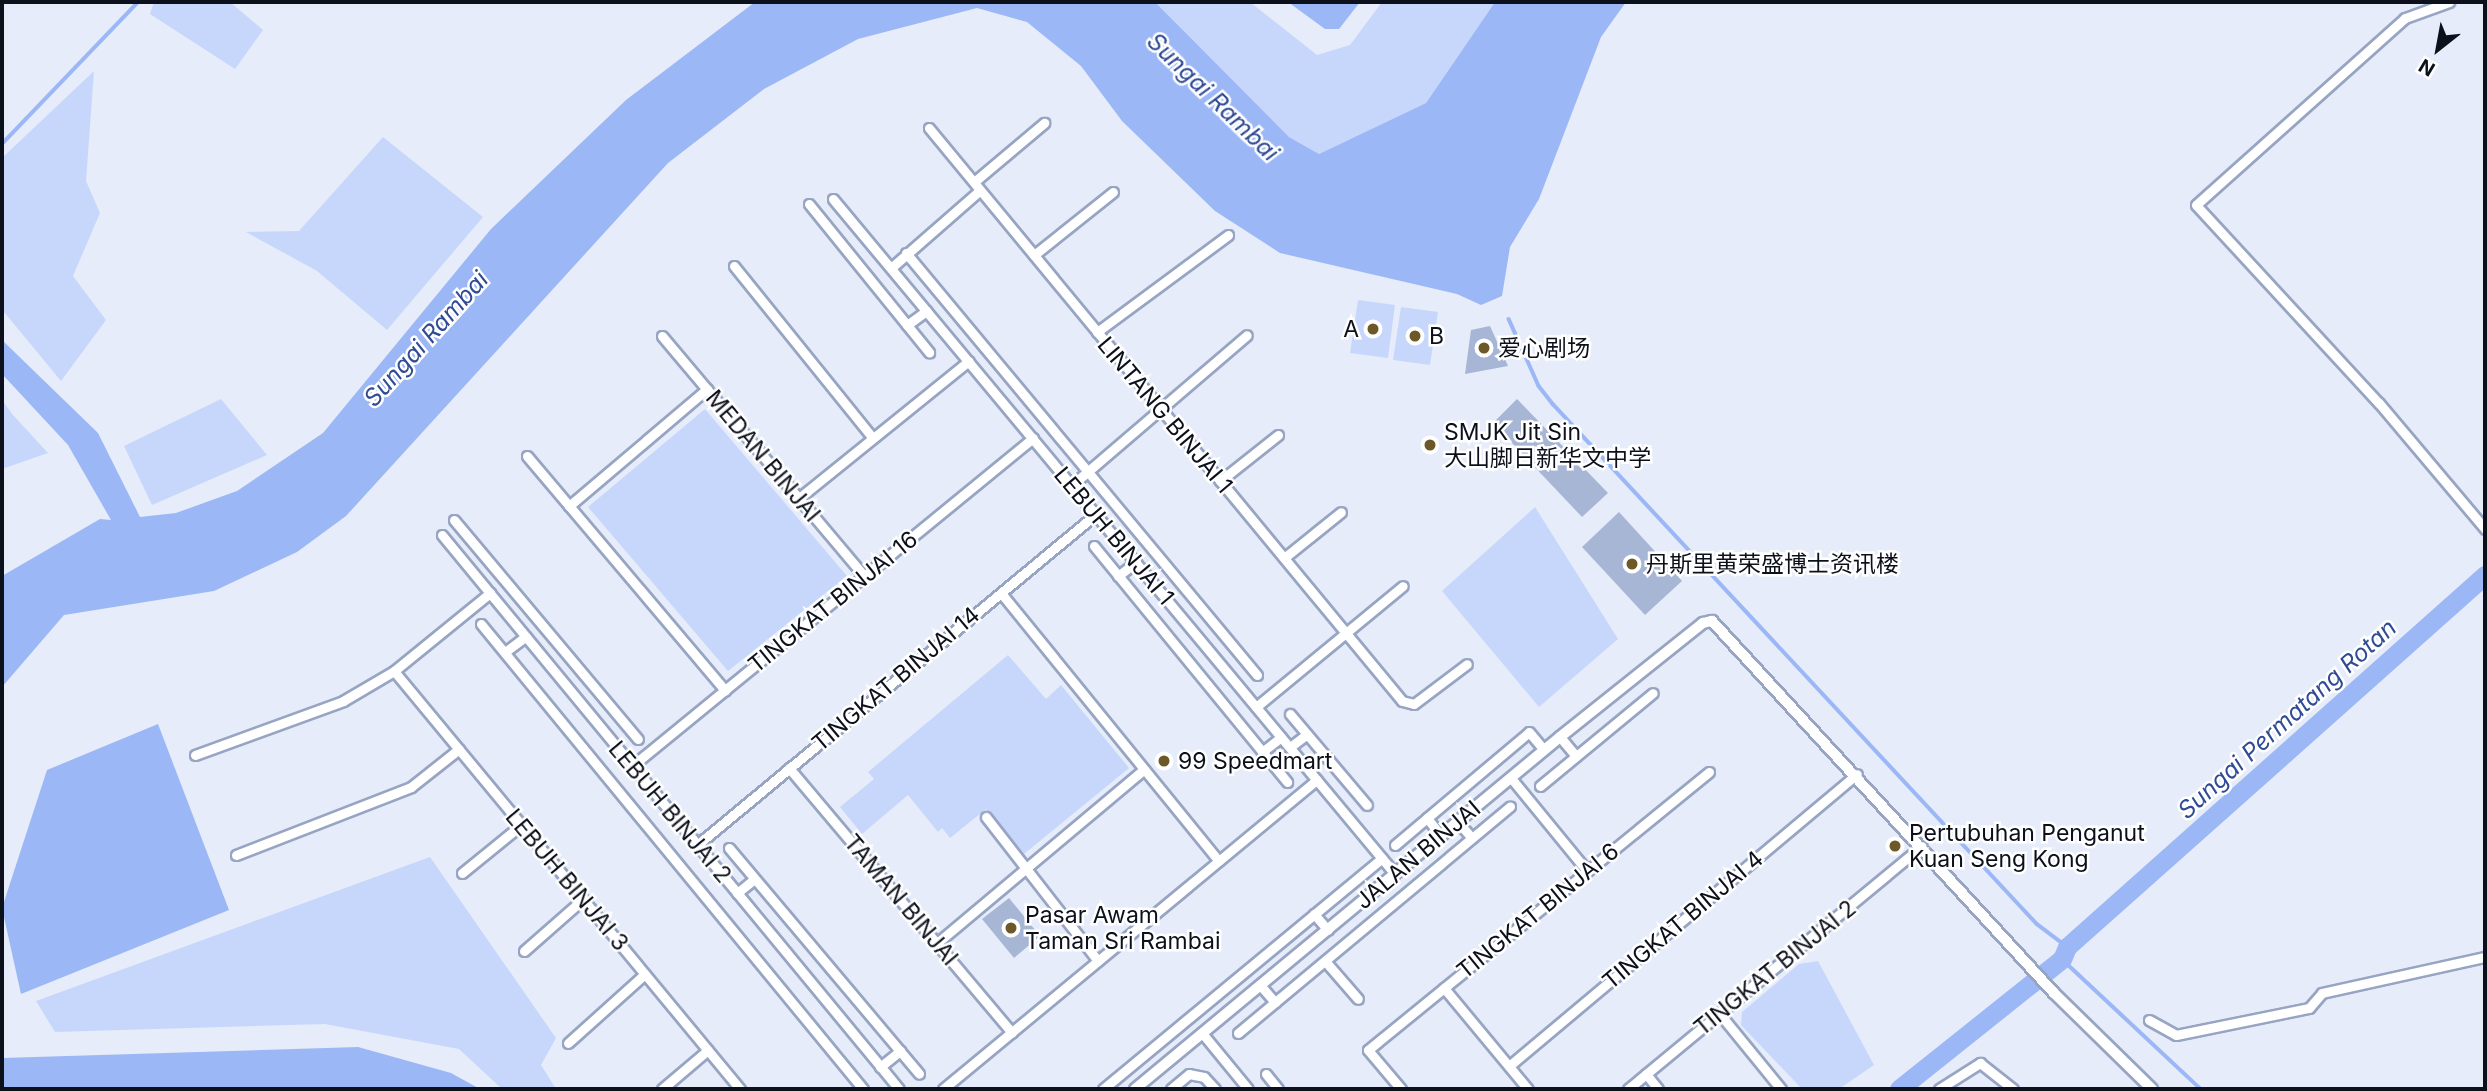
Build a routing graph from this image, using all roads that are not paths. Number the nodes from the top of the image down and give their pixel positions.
1 (2449, 2) edge
2 (1044, 123) dead end
3 (929, 128) dead end
4 (977, 186) junction
5 (1113, 192) dead end
6 (833, 199) dead end
7 (809, 204) dead end
8 (1228, 235) dead end
9 (906, 253) junction
10 (1034, 255) junction
11 (734, 266) dead end
12 (891, 268) junction
13 (926, 310) junction
14 (907, 325) junction
15 (1097, 331) junction
16 (662, 335) dead end
17 (1247, 335) dead end
18 (929, 352) dead end
19 (969, 361) junction
20 (707, 389) junction
21 (1161, 409) junction
22 (1278, 435) dead end
23 (873, 438) junction
24 (1033, 438) junction
25 (527, 456) dead end
26 (1088, 472) junction
27 (1220, 481) junction
28 (1072, 485) junction
29 (799, 498) junction
30 (569, 506) junction
31 (1342, 512) dead end
32 (1096, 514) junction
33 (454, 520) dead end
34 (2485, 529) edge
35 (442, 535) dead end
36 (1094, 546) dead end
37 (1284, 558) junction
38 (1136, 562) junction
39 (864, 576) junction
40 (1118, 576) junction
41 (1403, 586) dead end
42 (490, 593) junction
43 (1001, 593) junction
44 (481, 624) dead end
45 (1346, 633) junction
46 (526, 636) junction
47 (505, 652) junction
48 (1467, 664) dead end
49 (394, 671) junction
50 (1257, 675) dead end
51 (725, 690) junction
52 (1653, 692) dead end
53 (1256, 707) junction
54 (1290, 714) dead end
55 (1307, 734) junction
56 (1281, 737) junction
57 (1560, 737) junction
58 (638, 739) dead end
59 (1290, 747) junction
60 (459, 749) junction
61 (1544, 750) junction
62 (1262, 752) junction
63 (195, 755) dead end
64 (1576, 756) junction
65 (632, 766) junction
66 (789, 768) junction
67 (1144, 769) junction
68 (1709, 772) dead end
69 (1857, 774) junction
70 (1511, 778) junction
71 (1317, 780) junction
72 (1287, 782) dead end
73 (1540, 786) dead end
74 (1367, 805) dead end
75 (1510, 806) dead end
76 (986, 817) dead end
77 (1427, 818) junction
78 (1458, 822) junction
79 (521, 825) junction
80 (1441, 836) junction
81 (1472, 838) junction
82 (697, 845) junction
83 (1395, 845) dead end
84 (1922, 846) junction
85 (729, 848) dead end
86 (236, 855) dead end
87 (1382, 858) junction
88 (1219, 861) junction
89 (1026, 868) junction
90 (1587, 871) junction
91 (462, 873) dead end
92 (1395, 874) junction
93 (754, 879) junction
94 (737, 893) junction
95 (583, 899) junction
96 (1314, 914) junction
97 (1328, 929) junction
98 (937, 943) junction
99 (524, 951) dead end
100 (2485, 957) edge
101 (1098, 961) junction
102 (1325, 961) junction
103 (645, 974) junction
104 (1261, 985) junction
105 (1444, 988) junction
106 (1358, 999) dead end
107 (1275, 1002) junction
108 (1719, 1013) junction
109 (2149, 1020) dead end
110 (1012, 1033) junction
111 (1202, 1033) junction
112 (1238, 1033) dead end
113 (568, 1043) dead end
114 (708, 1050) junction
115 (900, 1051) junction
116 (1509, 1066) junction
117 (880, 1067) junction
118 (919, 1074) dead end
119 (1266, 1074) dead end
120 (1646, 1074) junction
121 (1138, 1088) edge
122 (662, 1089) edge
123 (740, 1089) edge
124 (863, 1089) edge
125 (899, 1089) edge
126 (943, 1089) edge
127 (1103, 1089) edge
128 (1171, 1089) edge
129 (1215, 1089) edge
130 (1248, 1089) edge
131 (1278, 1089) edge
132 (1401, 1089) edge
133 (1528, 1089) edge
134 (1628, 1089) edge
135 (1658, 1089) edge
136 (1781, 1089) edge
137 (1939, 1089) edge
138 (2013, 1089) edge
139 (2152, 1089) edge

1 - 34 street
2 - 4 street
3 - 4 street, LINTANG BINJAI 1
4 - 9 street
4 - 10 street, LINTANG BINJAI 1
5 - 10 street
6 - 12 street, LEBUH BINJAI 1
7 - 14 street
8 - 15 street
9 - 12 street
9 - 26 street, LEBUH BINJAI 1
10 - 15 street, LINTANG BINJAI 1
11 - 23 street
12 - 13 street, LEBUH BINJAI 1
13 - 14 street
13 - 19 street, LEBUH BINJAI 1
14 - 18 street
15 - 21 street, LINTANG BINJAI 1
16 - 20 street, MEDAN BINJAI
17 - 21 street
19 - 23 street
19 - 24 street, LEBUH BINJAI 1
20 - 29 street, MEDAN BINJAI
20 - 30 street
21 - 26 street
21 - 27 street, LINTANG BINJAI 1
22 - 27 street
23 - 29 street
24 - 28 street, LEBUH BINJAI 1
24 - 39 street, TINGKAT BINJAI 16
25 - 30 street
26 - 28 street
26 - 50 street, LEBUH BINJAI 1
27 - 37 street, LINTANG BINJAI 1
28 - 32 street, LEBUH BINJAI 1
29 - 39 street, MEDAN BINJAI
30 - 51 street
31 - 37 street
32 - 38 street, LEBUH BINJAI 1
32 - 43 street, TINGKAT BINJAI 14
33 - 58 street
35 - 42 street, LEBUH BINJAI 2
36 - 40 street
37 - 45 street, LINTANG BINJAI 1
38 - 40 street
38 - 53 street, LEBUH BINJAI 1
39 - 51 street, TINGKAT BINJAI 16
40 - 62 street
41 - 45 street
42 - 46 street, LEBUH BINJAI 2
42 - 49 street
43 - 66 street, TINGKAT BINJAI 14
43 - 67 street
44 - 47 street, LEBUH BINJAI 2
45 - 48 street, LINTANG BINJAI 1
45 - 53 street
46 - 47 street
46 - 65 street, LEBUH BINJAI 2
47 - 124 street, LEBUH BINJAI 2
49 - 60 street, LEBUH BINJAI 3
49 - 63 street
51 - 65 street, TINGKAT BINJAI 16
52 - 64 street
53 - 56 street, LEBUH BINJAI 1
54 - 55 street
55 - 59 street
55 - 74 street
56 - 59 street, LEBUH BINJAI 1
56 - 62 street
57 - 61 street, JALAN BINJAI
57 - 64 street
57 - 69 street, JALAN BINJAI
59 - 71 street, LEBUH BINJAI 1
60 - 79 street, LEBUH BINJAI 3
60 - 86 street
61 - 70 street, JALAN BINJAI
61 - 77 street
62 - 72 street
64 - 73 street
65 - 82 street, LEBUH BINJAI 2
66 - 82 street, TINGKAT BINJAI 14
66 - 98 street, TAMAN BINJAI
67 - 88 street
67 - 89 street
68 - 90 street, TINGKAT BINJAI 6
69 - 84 street
69 - 116 street, TINGKAT BINJAI 4
70 - 78 street, JALAN BINJAI
70 - 90 street
71 - 87 street, LEBUH BINJAI 1
71 - 88 street
75 - 81 street
76 - 89 street
77 - 80 street
77 - 83 street
78 - 80 street, JALAN BINJAI
78 - 81 street
79 - 91 street
79 - 95 street, LEBUH BINJAI 3
80 - 92 street, JALAN BINJAI
81 - 102 street
82 - 94 street, LEBUH BINJAI 2
84 - 108 street, TINGKAT BINJAI 2
84 - 139 street
85 - 93 street
87 - 92 street, LEBUH BINJAI 1
87 - 96 street
88 - 101 street
89 - 98 street
89 - 101 street
90 - 105 street, TINGKAT BINJAI 6
92 - 97 street, JALAN BINJAI
93 - 94 street
93 - 115 street
94 - 117 street, LEBUH BINJAI 2
95 - 99 street
95 - 103 street, LEBUH BINJAI 3
96 - 97 street
96 - 127 street
97 - 104 street, JALAN BINJAI
98 - 110 street, TAMAN BINJAI
100 - 109 street
101 - 110 street
102 - 106 street
102 - 107 street
103 - 113 street
103 - 114 street, LEBUH BINJAI 3
104 - 107 street
104 - 111 street, JALAN BINJAI
105 - 116 street
105 - 132 street, TINGKAT BINJAI 6
107 - 112 street
108 - 120 street, TINGKAT BINJAI 2
108 - 136 street
110 - 126 street
111 - 121 street, JALAN BINJAI
111 - 130 street
114 - 122 street
114 - 123 street, LEBUH BINJAI 3
115 - 117 street
115 - 118 street
116 - 133 street
117 - 125 street, LEBUH BINJAI 2
119 - 131 street
120 - 134 street, TINGKAT BINJAI 2
120 - 135 street
128 - 129 street
137 - 138 street

